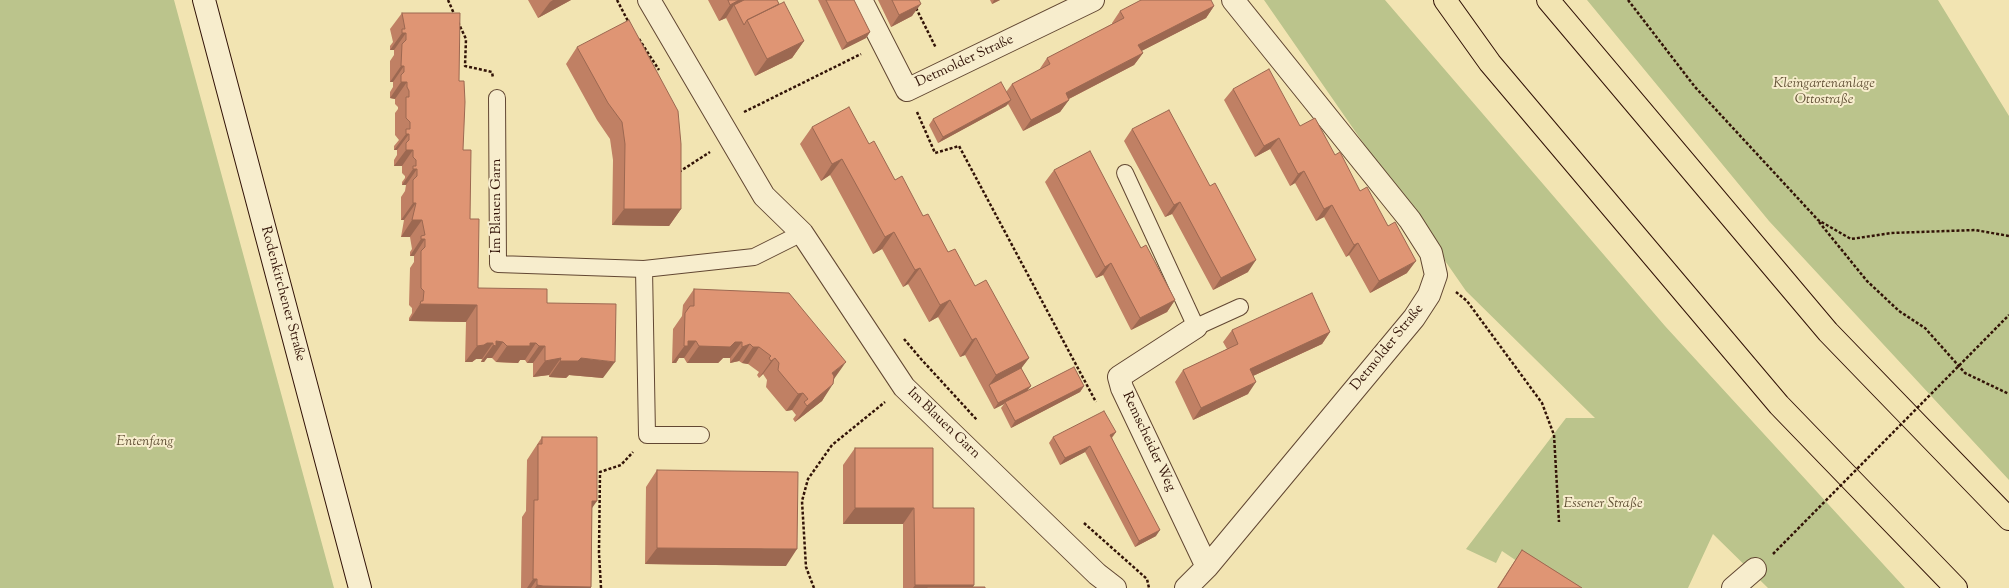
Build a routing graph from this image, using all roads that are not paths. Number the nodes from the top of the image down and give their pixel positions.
1 (204, 0) edge
2 (649, 0) edge
3 (861, 0) edge
4 (1092, 0) edge
5 (1233, 0) edge
6 (1445, 0) edge
7 (1548, 0) edge
8 (498, 98) road end
9 (1124, 173) dead end
10 (802, 233) junction
11 (644, 269) junction
12 (1240, 307) dead end
13 (1196, 327) junction
14 (700, 435) dead end
15 (2009, 518) edge
16 (1207, 567) junction
17 (1755, 569) dead end
18 (360, 588) edge
19 (1115, 588) edge
20 (1186, 588) edge
21 (1733, 588) edge
22 (1956, 588) edge

1 - 18 street, Rodenkirchener Straße
2 - 10 street, Im Blauen Garn
3 - 4 street, Detmolder Straße
5 - 16 street, Detmolder Straße
6 - 22 highway
7 - 15 highway
8 - 11 lane, Im Blauen Garn
9 - 13 lane
10 - 11 lane, Im Blauen Garn
10 - 19 street, Im Blauen Garn
11 - 14 lane
12 - 13 lane, Remscheider Weg
13 - 16 street, Remscheider Weg
16 - 20 street, Detmolder Straße
17 - 21 street

